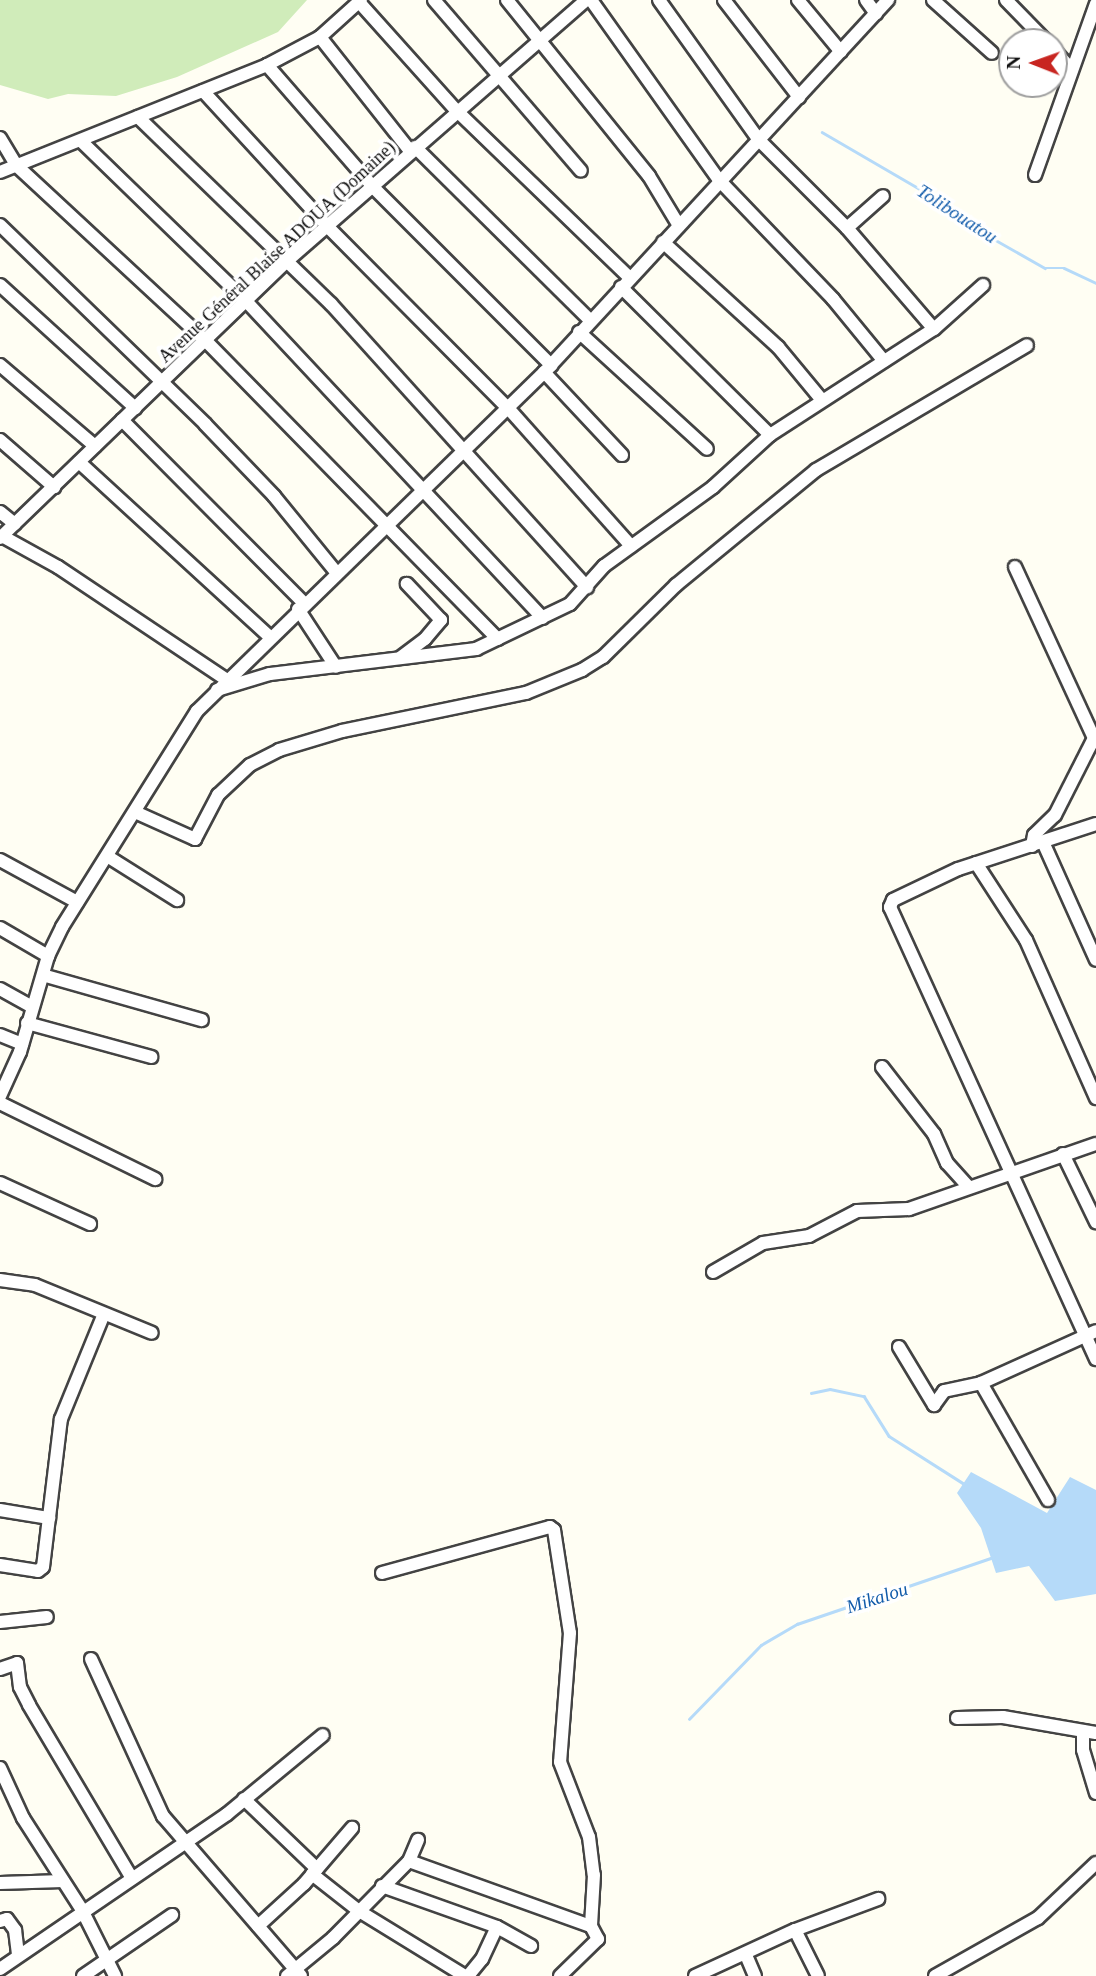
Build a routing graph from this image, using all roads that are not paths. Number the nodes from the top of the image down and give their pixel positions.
1 (434, 0) edge
2 (507, 0) edge
3 (588, 0) edge
4 (659, 0) edge
5 (724, 0) edge
6 (798, 0) edge
7 (866, 0) edge
8 (888, 0) edge
9 (933, 0) edge
10 (1006, 0) edge
11 (360, 1) edge
12 (1092, 4) edge
13 (876, 14) junction
14 (1033, 28) edge
15 (320, 37) junction
16 (540, 38) junction
17 (841, 52) junction
18 (992, 53) dead end
19 (267, 65) junction
20 (1068, 66) edge
21 (1071, 69) junction
22 (497, 76) junction
23 (204, 91) junction
24 (799, 97) junction
25 (456, 110) junction
26 (138, 117) junction
27 (0, 138) edge
28 (759, 140) junction
29 (82, 142) junction
30 (413, 149) junction
31 (18, 166) junction
32 (581, 171) dead end
33 (0, 172) edge
34 (1035, 175) dead end
35 (719, 180) junction
36 (373, 187) junction
37 (883, 196) dead end
38 (678, 224) junction
39 (0, 225) edge
40 (328, 227) junction
41 (847, 228) junction
42 (663, 242) junction
43 (287, 261) junction
44 (625, 282) junction
45 (0, 285) edge
46 (983, 285) dead end
47 (246, 301) junction
48 (590, 320) junction
49 (934, 329) junction
50 (579, 332) junction
51 (206, 341) junction
52 (1027, 345) dead end
53 (884, 361) junction
54 (0, 365) edge
55 (547, 368) junction
56 (161, 383) junction
57 (821, 399) junction
58 (135, 408) junction
59 (508, 408) junction
60 (122, 420) junction
61 (770, 435) junction
62 (0, 440) edge
63 (95, 446) junction
64 (466, 449) junction
65 (707, 449) dead end
66 (622, 455) dead end
67 (79, 462) junction
68 (54, 487) junction
69 (425, 488) junction
70 (0, 512) edge
71 (15, 524) junction
72 (387, 525) junction
73 (1, 537) edge
74 (631, 546) junction
75 (1015, 567) dead end
76 (336, 572) junction
77 (407, 584) dead end
78 (587, 587) junction
79 (301, 606) junction
80 (542, 618) junction
81 (269, 636) junction
82 (498, 639) junction
83 (398, 659) junction
84 (336, 667) junction
85 (225, 679) junction
86 (215, 691) junction
87 (1095, 740) edge
88 (135, 812) junction
89 (1096, 824) edge
90 (1038, 844) junction
91 (107, 856) junction
92 (0, 860) edge
93 (976, 863) junction
94 (177, 900) dead end
95 (77, 902) junction
96 (0, 928) edge
97 (48, 956) junction
98 (1096, 960) edge
99 (46, 976) junction
100 (0, 989) edge
101 (32, 1007) junction
102 (202, 1020) dead end
103 (27, 1023) junction
104 (0, 1035) edge
105 (22, 1044) junction
106 (151, 1057) dead end
107 (883, 1067) dead end
108 (0, 1096) edge
109 (1096, 1098) edge
110 (0, 1103) edge
111 (1096, 1144) edge
112 (1063, 1154) junction
113 (1011, 1171) junction
114 (155, 1179) dead end
115 (0, 1183) edge
116 (968, 1186) junction
117 (1096, 1222) edge
118 (90, 1224) dead end
119 (713, 1272) dead end
120 (0, 1280) edge
121 (103, 1316) junction
122 (1091, 1332) edge
123 (152, 1333) dead end
124 (899, 1346) dead end
125 (1096, 1359) edge
126 (981, 1383) junction
127 (1048, 1500) dead end
128 (0, 1510) edge
129 (49, 1518) junction
130 (0, 1565) edge
131 (382, 1573) dead end
132 (47, 1617) dead end
133 (0, 1622) edge
134 (91, 1658) dead end
135 (0, 1669) edge
136 (957, 1718) dead end
137 (1090, 1732) edge
138 (323, 1735) dead end
139 (0, 1768) edge
140 (4, 1786) edge
141 (1096, 1793) edge
142 (244, 1799) junction
143 (352, 1828) dead end
144 (418, 1840) dead end
145 (184, 1843) junction
146 (409, 1861) junction
147 (1096, 1863) edge
148 (315, 1872) junction
149 (131, 1877) junction
150 (63, 1881) junction
151 (0, 1883) edge
152 (382, 1886) junction
153 (878, 1899) dead end
154 (82, 1910) junction
155 (359, 1911) junction
156 (172, 1915) dead end
157 (0, 1921) edge
158 (258, 1926) junction
159 (591, 1926) junction
160 (497, 1927) junction
161 (794, 1930) junction
162 (531, 1946) dead end
163 (18, 1955) junction
164 (746, 1955) junction
165 (109, 1960) junction
166 (0, 1969) edge
167 (295, 1974) edge
168 (83, 1976) edge
169 (115, 1976) edge
170 (466, 1976) edge
171 (559, 1976) edge
172 (695, 1976) edge
173 (755, 1976) edge
174 (818, 1976) edge
175 (935, 1976) edge

1 - 22 street
2 - 16 street
3 - 16 street, Avenue Général Blaise ADOUA (Domaine)
3 - 35 street
4 - 28 street
5 - 24 street
6 - 17 street
7 - 13 street
8 - 13 street
9 - 18 street
10 - 14 street
11 - 15 street
11 - 25 street
12 - 21 street
13 - 17 street
15 - 19 street
15 - 30 street
16 - 22 street, Avenue Général Blaise ADOUA (Domaine)
16 - 38 street
17 - 24 street
19 - 23 street
19 - 36 street
20 - 21 street
21 - 34 street
22 - 25 street, Avenue Général Blaise ADOUA (Domaine)
22 - 32 street
23 - 26 street
23 - 40 street
24 - 28 street
25 - 30 street, Avenue Général Blaise ADOUA (Domaine)
25 - 44 street
26 - 29 street
26 - 43 street
27 - 31 street
28 - 35 street
28 - 41 street
29 - 31 street
29 - 47 street
30 - 36 street, Avenue Général Blaise ADOUA (Domaine)
30 - 48 street
31 - 33 street
31 - 51 street
35 - 38 street
35 - 53 street
36 - 40 street, Avenue Général Blaise ADOUA (Domaine)
36 - 55 street
37 - 41 street
38 - 42 street
39 - 56 street
40 - 43 street, Avenue Général Blaise ADOUA (Domaine)
40 - 59 street
41 - 49 street
42 - 44 street
42 - 57 street
43 - 47 street, Avenue Général Blaise ADOUA (Domaine)
43 - 64 street
44 - 48 street
44 - 61 street
45 - 58 street
46 - 49 street
47 - 51 street, Avenue Général Blaise ADOUA (Domaine)
47 - 69 street
48 - 50 street
49 - 53 street
50 - 55 street
50 - 65 street
51 - 56 street, Avenue Général Blaise ADOUA (Domaine)
51 - 72 street
52 - 88 street
53 - 57 street
54 - 63 street
55 - 59 street
55 - 66 street
56 - 58 street, Avenue Général Blaise ADOUA (Domaine)
56 - 76 street
57 - 61 street
58 - 60 street, Avenue Général Blaise ADOUA (Domaine)
59 - 64 street
59 - 74 street
60 - 63 street, Avenue Général Blaise ADOUA (Domaine)
60 - 79 street
61 - 74 street
62 - 68 street
63 - 67 street, Avenue Général Blaise ADOUA (Domaine)
64 - 69 street
64 - 78 street
67 - 68 street, Avenue Général Blaise ADOUA (Domaine)
67 - 81 street
68 - 71 street, Avenue Général Blaise ADOUA (Domaine)
69 - 72 street
69 - 80 street
70 - 71 street
71 - 73 street, Avenue Général Blaise ADOUA (Domaine)
72 - 76 street
72 - 82 street
73 - 85 street
74 - 78 street
75 - 87 street
76 - 79 street
77 - 83 street
78 - 80 street
79 - 81 street
79 - 84 street
80 - 82 street
81 - 85 street
82 - 83 street
83 - 84 street
84 - 86 street
85 - 86 street
86 - 88 street
87 - 90 street
88 - 91 street
89 - 90 street
90 - 93 street
90 - 98 street
91 - 94 street
91 - 95 street
92 - 95 street
93 - 109 street
93 - 113 street
95 - 97 street
96 - 97 street
97 - 99 street
99 - 101 street
99 - 102 street
100 - 101 street
101 - 103 street
103 - 105 street
103 - 106 street
104 - 105 street
105 - 108 street
107 - 116 street
110 - 114 street
111 - 112 street
112 - 113 street
112 - 117 street
113 - 116 street
113 - 122 street
115 - 118 street
116 - 119 street
120 - 121 street
121 - 123 street
121 - 129 street
122 - 125 street
122 - 126 street
124 - 126 street
126 - 127 street
128 - 129 street
129 - 130 street
131 - 159 street
132 - 133 street
134 - 145 street
135 - 149 street
136 - 137 street
137 - 141 street
138 - 142 street
139 - 140 street
140 - 150 street
142 - 145 street
142 - 148 street
143 - 148 street
144 - 146 street
145 - 149 street
145 - 158 street
146 - 152 street
146 - 159 street
147 - 175 street
148 - 155 street
148 - 158 street
149 - 154 street
150 - 151 street
150 - 154 street
152 - 155 street
152 - 160 street
153 - 161 street
154 - 163 street
154 - 165 street
155 - 167 street
155 - 170 street
156 - 165 street
157 - 163 street
158 - 167 street
159 - 171 street
160 - 162 street
160 - 170 street
161 - 164 street
161 - 174 street
163 - 166 street
164 - 172 street
164 - 173 street
165 - 168 street
165 - 169 street

